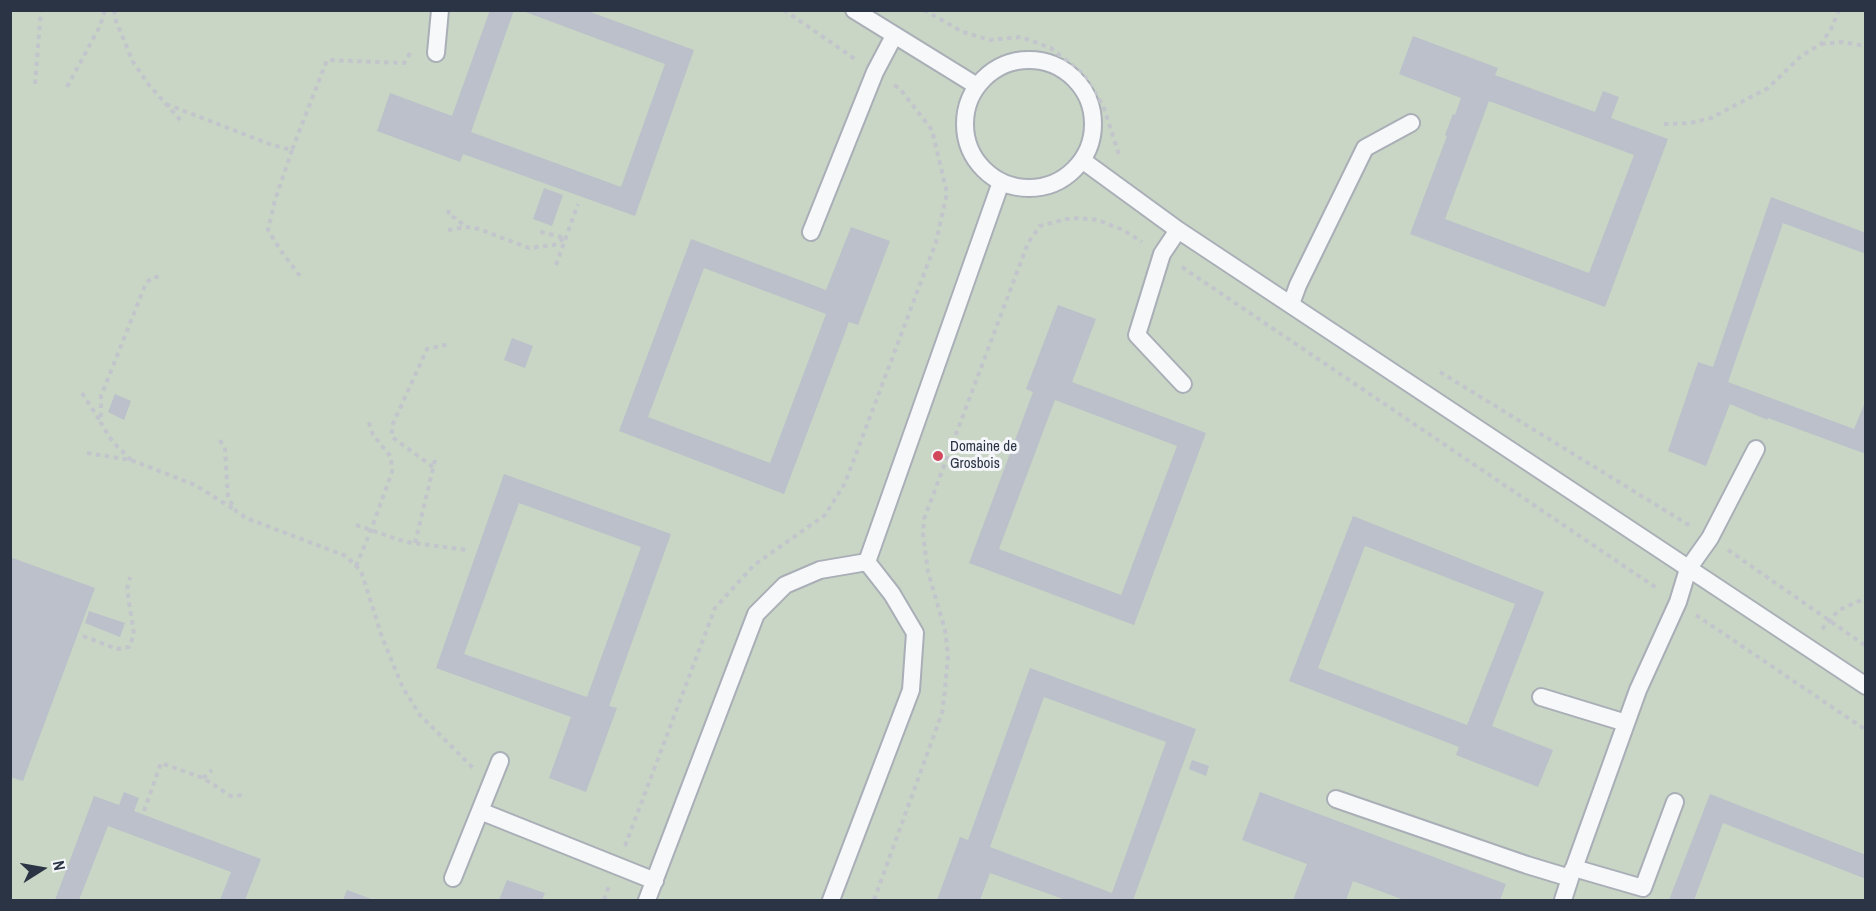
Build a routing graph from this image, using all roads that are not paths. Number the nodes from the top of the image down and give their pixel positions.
1 (440, 10) edge
2 (854, 10) edge
3 (894, 36) junction
4 (436, 48) road end
5 (977, 86) junction
6 (1411, 123) dead end
7 (1082, 160) junction
8 (1001, 182) junction
9 (1178, 230) junction
10 (811, 232) dead end
11 (1291, 304) junction
12 (1183, 384) dead end
13 (1756, 449) dead end
14 (867, 562) junction
15 (1688, 569) junction
16 (1866, 686) edge
17 (1541, 697) dead end
18 (1626, 723) junction
19 (500, 761) dead end
20 (1336, 799) dead end
21 (1675, 802) dead end
22 (480, 811) junction
23 (1572, 873) junction
24 (453, 878) dead end
25 (654, 881) junction
26 (647, 900) edge
27 (831, 900) edge
28 (1563, 900) edge

1 - 4 lane
2 - 3 lane
3 - 5 lane
3 - 10 lane
5 - 7 lane
5 - 8 lane
6 - 11 lane
7 - 8 lane
7 - 9 lane
8 - 14 lane
9 - 11 lane
9 - 12 lane
11 - 15 lane
13 - 15 lane
14 - 25 lane
14 - 27 lane
15 - 16 lane
15 - 18 lane
17 - 18 lane
18 - 23 lane
19 - 22 lane
20 - 23 lane
21 - 23 lane
22 - 24 lane
22 - 25 lane
23 - 28 lane
25 - 26 lane

